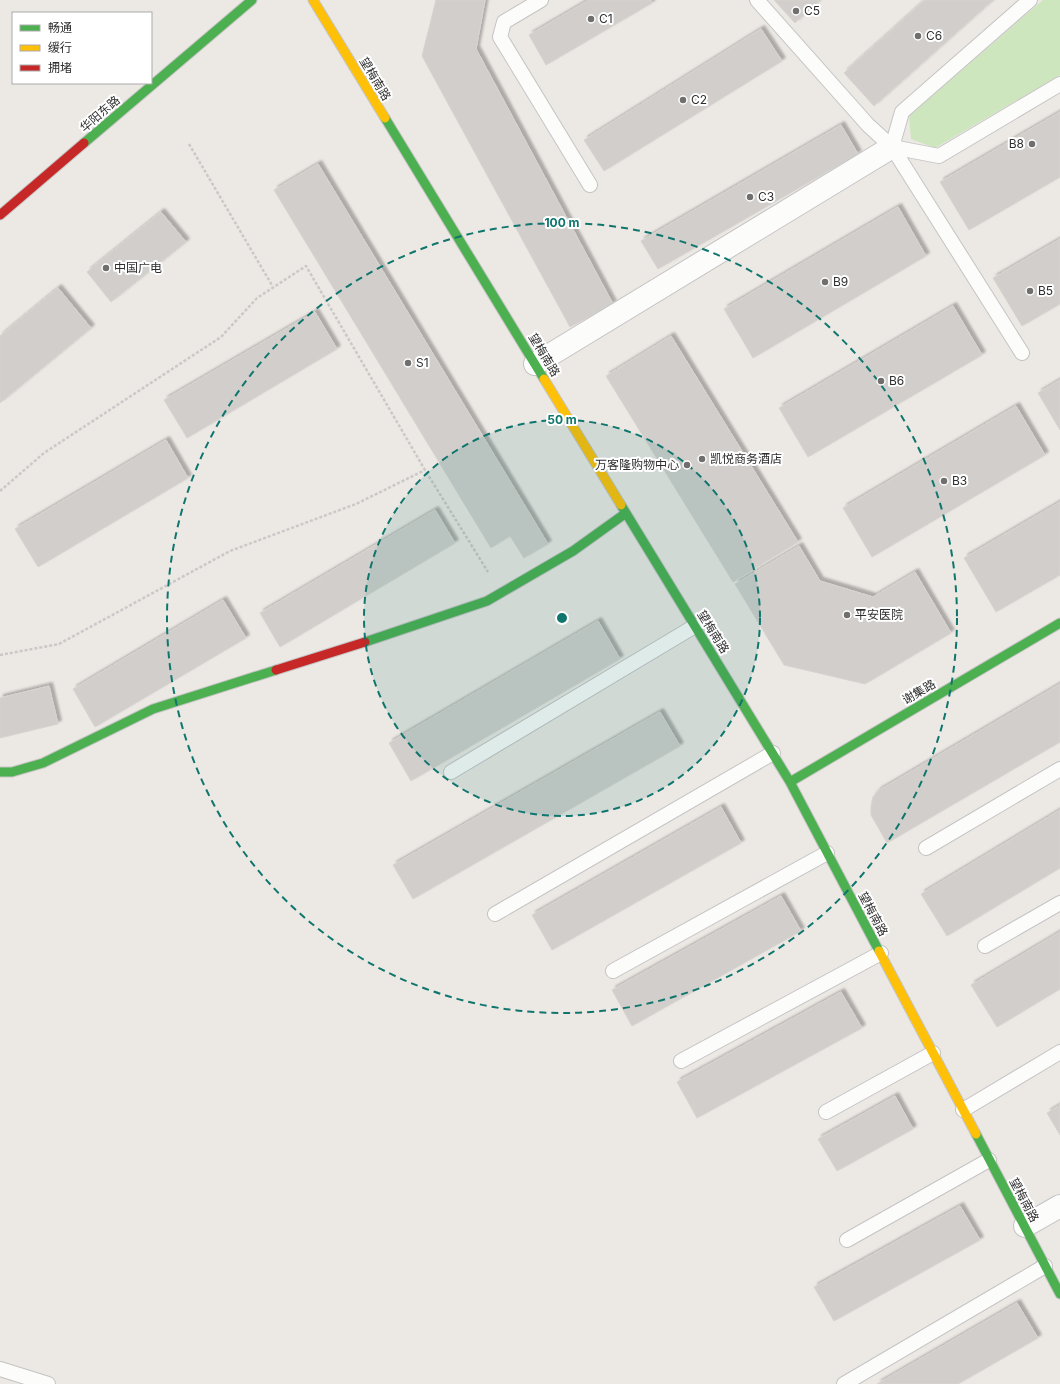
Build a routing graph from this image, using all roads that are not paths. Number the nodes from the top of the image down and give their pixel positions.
1 (252, 0) edge
2 (313, 0) edge
3 (541, 0) edge
4 (756, 0) edge
5 (1030, 0) edge
6 (1060, 84) edge
7 (892, 147) junction
8 (590, 185) dead end
9 (0, 216) edge
10 (1022, 353) dead end
11 (535, 364) junction
12 (626, 513) junction
13 (1060, 623) edge
14 (695, 626) junction
15 (773, 753) junction
16 (1060, 769) edge
17 (0, 772) edge
18 (451, 772) dead end
19 (790, 782) junction
20 (926, 848) dead end
21 (827, 853) junction
22 (1060, 903) edge
23 (495, 914) dead end
24 (985, 946) dead end
25 (881, 953) junction
26 (613, 971) dead end
27 (933, 1052) junction
28 (1060, 1052) edge
29 (681, 1061) dead end
30 (963, 1110) junction
31 (826, 1112) dead end
32 (989, 1160) junction
33 (1060, 1206) edge
34 (1025, 1226) junction
35 (847, 1240) dead end
36 (1045, 1266) junction
37 (1060, 1294) edge
38 (0, 1369) edge
39 (48, 1384) edge
40 (844, 1384) edge

1 - 9 main road, 华阳东路
2 - 11 main road, 望梅南路
3 - 8 lane
4 - 7 lane
5 - 7 lane
6 - 7 lane
7 - 10 lane
7 - 11 street
11 - 12 main road, 望梅南路
12 - 14 main road, 望梅南路
12 - 17 main road
13 - 19 main road, 谢集路
14 - 15 main road, 望梅南路
14 - 18 lane
15 - 19 main road, 望梅南路
15 - 23 lane
16 - 20 lane
19 - 21 main road, 望梅南路
21 - 25 main road, 望梅南路
21 - 26 lane
22 - 24 lane
25 - 27 main road, 望梅南路
25 - 29 lane
27 - 30 main road, 望梅南路
27 - 31 lane
28 - 30 lane
30 - 32 main road, 望梅南路
32 - 34 main road, 望梅南路
32 - 35 lane
33 - 34 street
34 - 36 main road, 望梅南路
36 - 37 main road, 望梅南路
36 - 40 lane
38 - 39 lane

